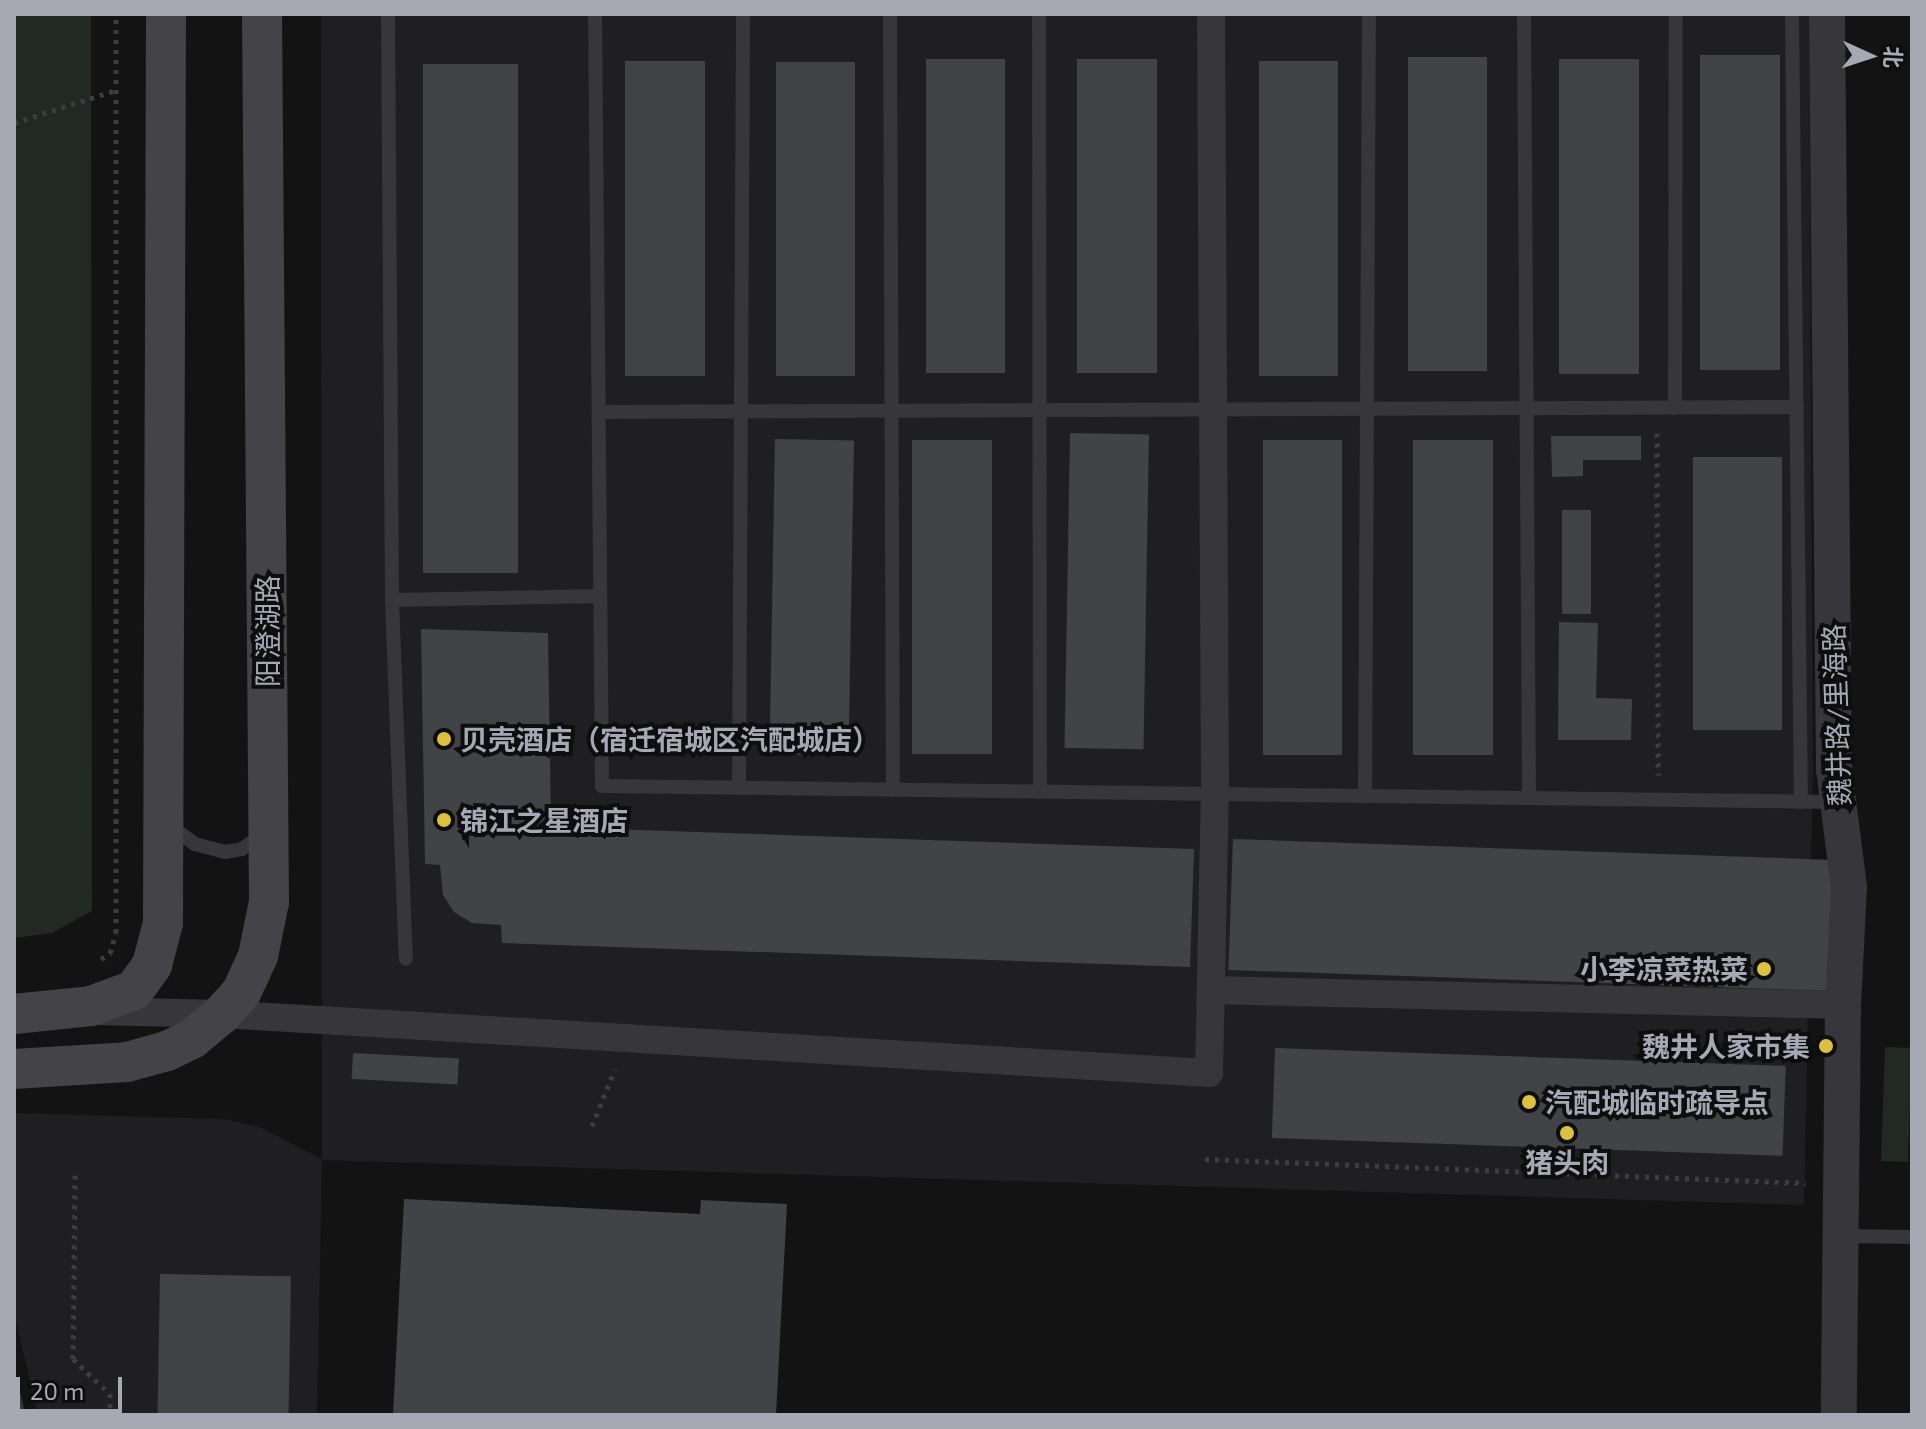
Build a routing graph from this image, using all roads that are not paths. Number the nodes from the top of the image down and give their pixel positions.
1 (166, 14) edge
2 (262, 14) edge
3 (388, 14) edge
4 (595, 14) edge
5 (743, 14) edge
6 (890, 14) edge
7 (1039, 14) edge
8 (1211, 14) edge
9 (1369, 14) edge
10 (1524, 14) edge
11 (1676, 14) edge
12 (1792, 14) edge
13 (1827, 14) edge
14 (1797, 407) junction
15 (1526, 408) junction
16 (1675, 408) junction
17 (1213, 409) junction
18 (1367, 409) junction
19 (1039, 410) junction
20 (891, 411) junction
21 (599, 412) junction
22 (741, 412) junction
23 (600, 596) junction
24 (392, 600) junction
25 (739, 788) junction
26 (893, 790) junction
27 (1040, 792) junction
28 (1215, 794) junction
29 (1365, 796) junction
30 (1529, 798) junction
31 (1801, 802) junction
32 (1838, 802) junction
33 (268, 815) junction
34 (163, 820) junction
35 (406, 959) dead end
36 (1211, 990) junction
37 (1843, 1005) junction
38 (62, 1011) junction
39 (14, 1014) edge
40 (222, 1014) junction
41 (14, 1069) edge
42 (1843, 1236) junction
43 (1912, 1237) edge
44 (14, 1396) edge
45 (18, 1415) edge
46 (1839, 1415) edge

1 - 34 main road
2 - 33 main road, 阳澄湖路
3 - 24 lane
4 - 21 lane
5 - 22 lane
6 - 20 lane
7 - 19 lane
8 - 17 street
9 - 18 lane
10 - 15 lane
11 - 16 lane
12 - 14 lane
13 - 32 street, 魏井路/里海路
14 - 16 lane
14 - 31 lane
15 - 16 lane
15 - 18 lane
15 - 30 lane
17 - 18 lane
17 - 19 lane
17 - 28 street
18 - 29 lane
19 - 20 lane
19 - 27 lane
20 - 22 lane
20 - 26 lane
21 - 22 lane
21 - 23 lane
22 - 25 lane
23 - 24 lane
23 - 25 lane
24 - 35 lane
25 - 26 lane
26 - 27 lane
27 - 28 lane
28 - 29 lane
28 - 36 street
29 - 30 lane
30 - 31 lane
31 - 32 lane
32 - 37 street, 魏井路/里海路
33 - 34 lane
33 - 40 main road, 阳澄湖路
34 - 38 main road
36 - 37 street
36 - 40 street
37 - 42 street, 魏井路/里海路
38 - 39 main road
38 - 40 street
40 - 41 main road, 阳澄湖路
42 - 43 lane
42 - 46 street, 魏井路/里海路
44 - 45 lane

